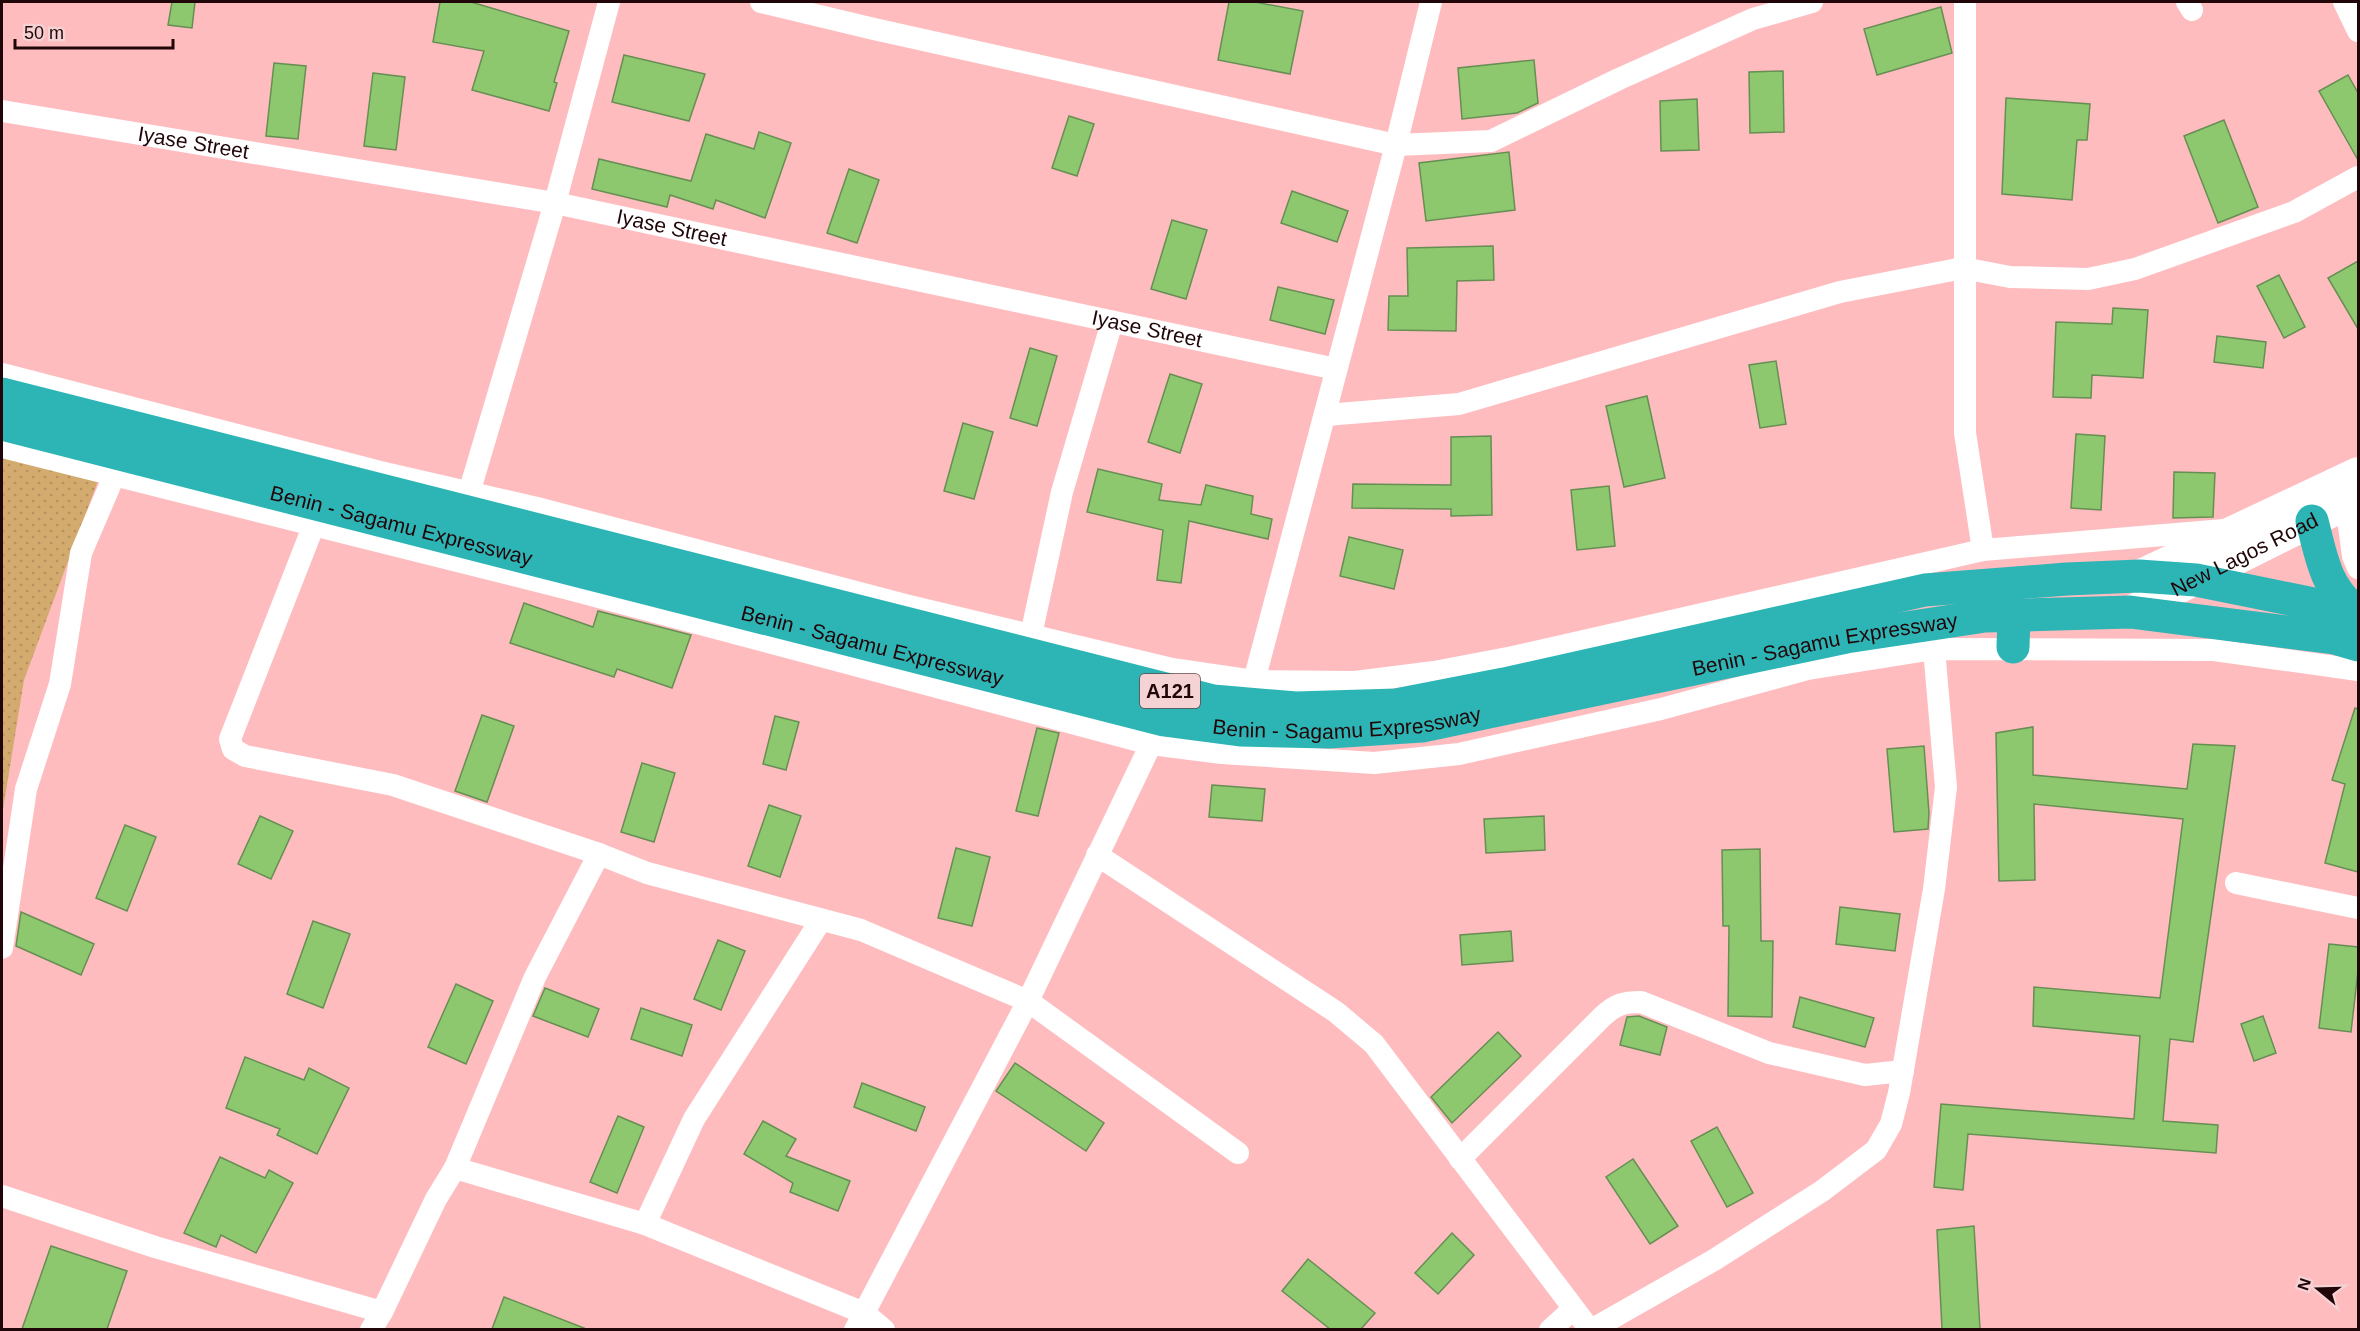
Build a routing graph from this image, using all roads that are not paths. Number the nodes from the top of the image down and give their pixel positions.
1 (609, 2) edge
2 (761, 2) edge
3 (1431, 2) edge
4 (1812, 2) edge
5 (1965, 2) edge
6 (2344, 2) edge
7 (2358, 31) edge
8 (2, 111) edge
9 (1396, 145) junction
10 (2358, 177) edge
11 (555, 203) junction
12 (1963, 268) junction
13 (1112, 322) junction
14 (1336, 369) junction
15 (2, 374) edge
16 (2, 394) edge
17 (1326, 415) junction
18 (2, 424) edge
19 (2, 447) edge
20 (2358, 473) edge
21 (114, 476) junction
22 (469, 493) junction
23 (2352, 501) edge
24 (2312, 521) junction
25 (313, 527) junction
26 (2244, 528) junction
27 (1983, 550) junction
28 (2358, 568) edge
29 (2139, 576) junction
30 (2196, 580) junction
31 (2130, 612) junction
32 (2358, 613) edge
33 (2014, 632) junction
34 (1031, 635) junction
35 (2358, 645) edge
36 (1934, 649) junction
37 (2358, 670) edge
38 (1254, 681) junction
39 (1150, 744) junction
40 (599, 854) junction
41 (1098, 855) junction
42 (2236, 884) dead end
43 (2358, 908) edge
44 (821, 920) junction
45 (2, 948) edge
46 (1028, 1001) junction
47 (1903, 1071) junction
48 (1238, 1153) dead end
49 (1460, 1159) junction
50 (455, 1167) junction
51 (2, 1196) edge
52 (645, 1224) junction
53 (1573, 1309) junction
54 (376, 1321) edge
55 (860, 1321) edge
56 (884, 1329) edge
57 (1550, 1329) edge
58 (1591, 1329) edge

1 - 11 street
2 - 9 street
3 - 9 street
4 - 9 street
5 - 12 street
6 - 7 street
8 - 11 street, Iyase Street
9 - 14 street
10 - 12 street
11 - 13 street, Iyase Street
11 - 22 street
12 - 17 street
12 - 27 street
13 - 14 street, Iyase Street
13 - 34 street
14 - 17 street
15 - 22 street
16 - 29 highway, A121
17 - 38 street
18 - 33 highway, Benin - Sagamu Expressway / A121
19 - 21 street
20 - 26 main road, New Lagos Road
21 - 25 street
21 - 45 street
22 - 34 street
23 - 24 main road, New Lagos Road
23 - 28 street
24 - 30 main road, New Lagos Road
24 - 32 highway
25 - 39 street
25 - 40 street
26 - 27 street
26 - 29 main road, New Lagos Road
27 - 38 street
29 - 30 highway, A121
30 - 31 main road, New Lagos Road
30 - 32 highway, A121
31 - 33 highway, Benin - Sagamu Expressway / A121
31 - 35 highway, Benin - Sagamu Expressway / A121
33 - 36 street
33 - 37 street
34 - 38 street
36 - 39 street
36 - 47 street
39 - 41 street
40 - 44 street
40 - 50 street
41 - 46 street
41 - 49 street
42 - 43 street
44 - 46 street
44 - 52 street
46 - 48 street
46 - 55 street
47 - 49 street
47 - 58 street
49 - 53 street
50 - 52 street
50 - 54 street
51 - 54 street
52 - 55 street
53 - 57 street
53 - 58 street
55 - 56 street

